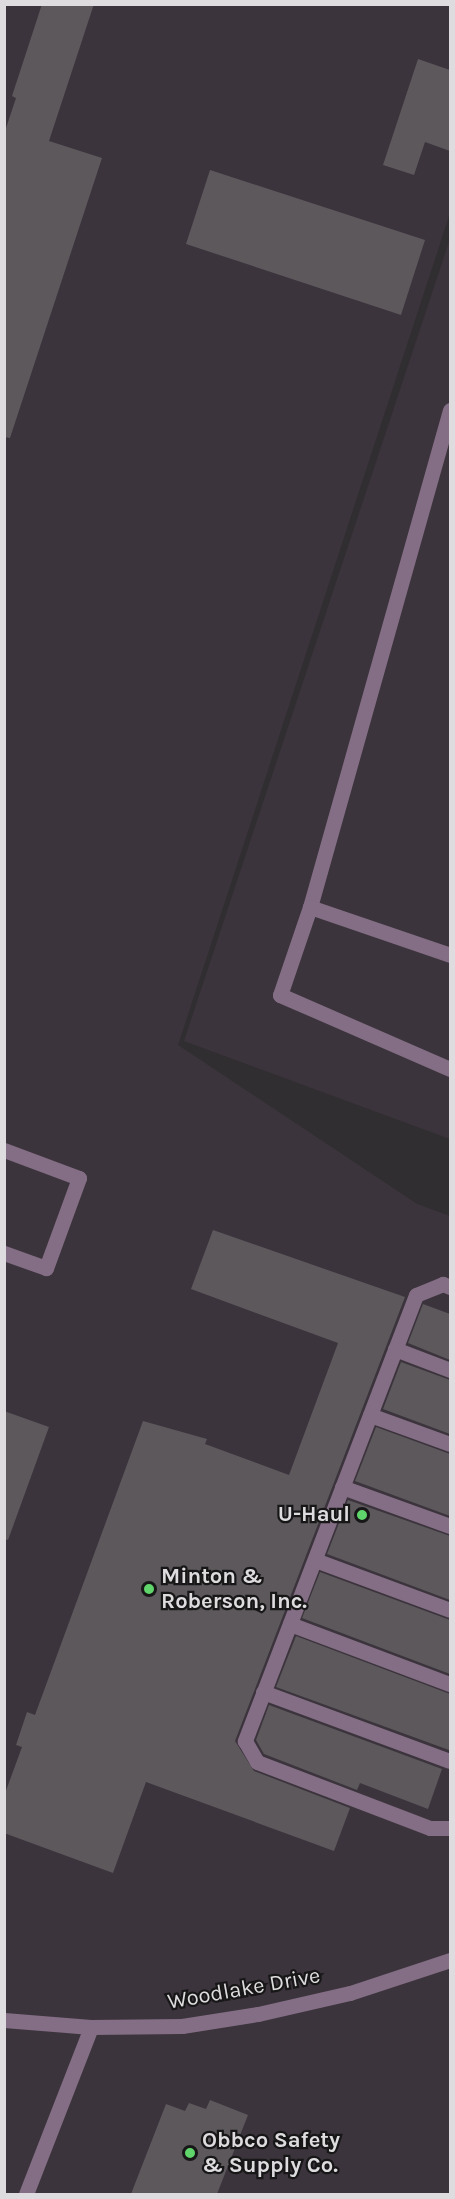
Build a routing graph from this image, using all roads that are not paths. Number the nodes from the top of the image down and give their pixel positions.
1 (450, 410) edge
2 (310, 907) junction
3 (450, 955) edge
4 (450, 1069) edge
5 (4, 1150) edge
6 (4, 1252) edge
7 (450, 1287) edge
8 (395, 1349) junction
9 (450, 1370) edge
10 (370, 1415) junction
11 (450, 1444) edge
12 (342, 1487) junction
13 (450, 1526) edge
14 (315, 1560) junction
15 (450, 1610) edge
16 (290, 1624) junction
17 (450, 1684) edge
18 (263, 1692) junction
19 (450, 1761) edge
20 (450, 1828) edge
21 (450, 1960) edge
22 (4, 2020) edge
23 (91, 2027) junction
24 (26, 2194) edge

1 - 2 street
2 - 3 street
2 - 4 street
5 - 6 street
7 - 8 street
8 - 9 street
8 - 10 street
10 - 11 street
10 - 12 street
12 - 13 street
12 - 14 street
14 - 15 street
14 - 16 street
16 - 17 street
16 - 18 street
18 - 19 street
18 - 20 street
21 - 23 street, Woodlake Drive
22 - 23 street, Woodlake Drive
23 - 24 street

